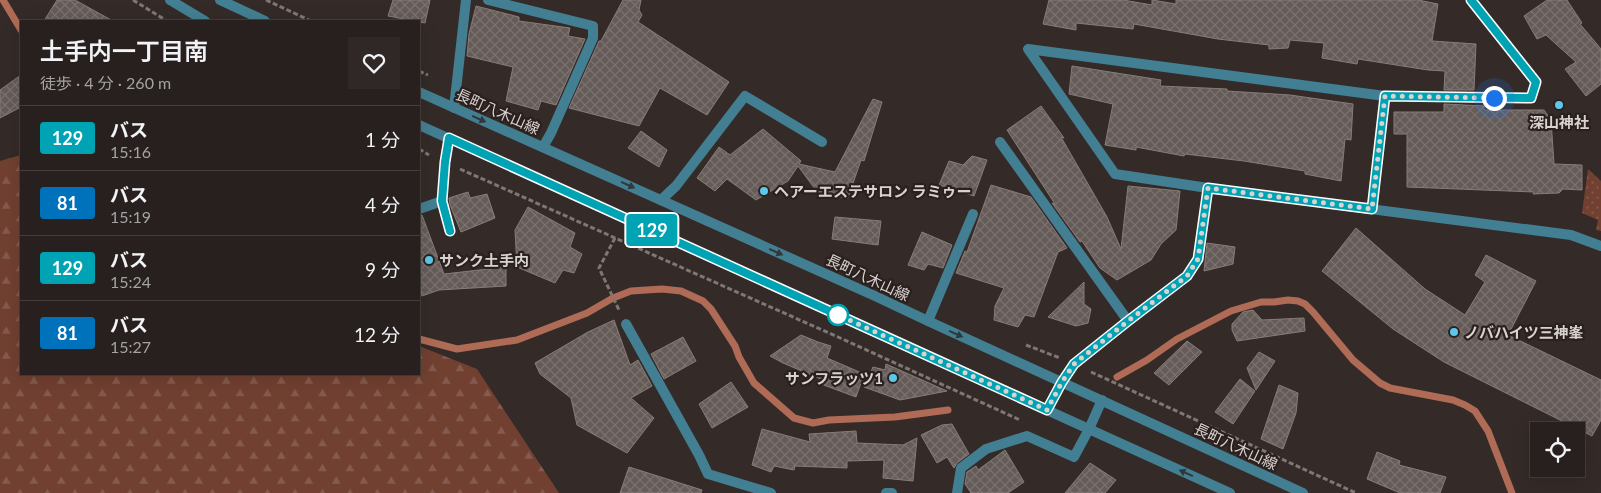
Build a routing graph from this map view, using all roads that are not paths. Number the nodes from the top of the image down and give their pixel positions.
1 (170, 0) edge
2 (220, 0) edge
3 (466, 0) edge
4 (488, 0) edge
5 (1471, 0) edge
6 (203, 20) edge
7 (263, 20) edge
8 (420, 92) edge
9 (1385, 96) junction
10 (454, 108) junction
11 (420, 125) edge
12 (449, 138) junction
13 (822, 142) dead end
14 (1000, 142) dead end
15 (543, 147) junction
16 (1208, 188) junction
17 (661, 200) junction
18 (442, 201) junction
19 (420, 209) edge
20 (1372, 209) junction
21 (973, 214) dead end
22 (450, 231) dead end
23 (1601, 246) edge
24 (928, 321) junction
25 (1128, 321) junction
26 (626, 324) dead end
27 (1062, 382) junction
28 (1102, 400) junction
29 (1047, 410) junction
30 (1090, 429) junction
31 (771, 493) edge
32 (886, 493) edge
33 (892, 493) edge
34 (957, 493) edge
35 (1230, 493) edge
36 (1303, 493) edge

1 - 6 street
2 - 7 street
3 - 10 street
4 - 15 street
5 - 9 street
8 - 10 street, 長町八木山線
9 - 16 street
9 - 20 street
10 -> 15 street, 長町八木山線
11 - 12 street
12 - 18 street
12 - 29 street
13 - 17 street
14 - 25 street
15 -> 17 street, 長町八木山線
16 - 20 street
16 - 25 street
17 -> 24 street, 長町八木山線
18 - 19 street
18 - 22 street
20 - 23 street
21 - 24 street
24 -> 27 street, 長町八木山線
25 - 27 street
26 - 31 street
27 - 28 street, 長町八木山線
27 - 29 street
28 - 30 street
28 - 36 street, 長町八木山線
29 - 30 street
30 - 34 street
35 -> 30 street
32 - 33 street

